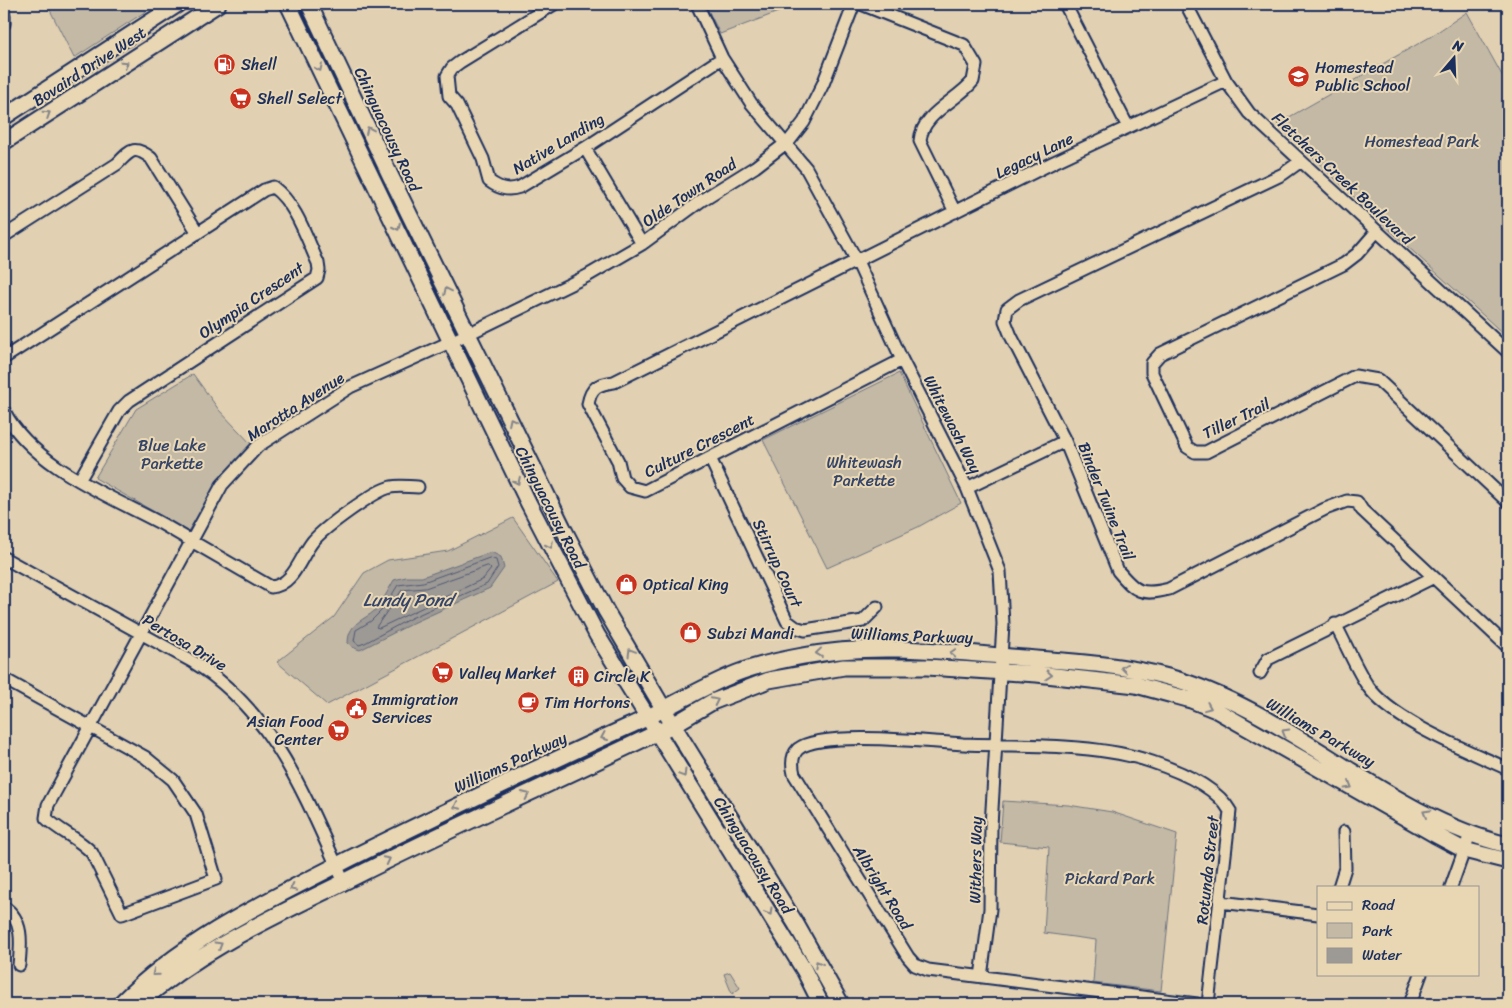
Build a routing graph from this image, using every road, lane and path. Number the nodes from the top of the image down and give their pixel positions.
1 (178, 4) edge
2 (218, 4) edge
3 (275, 4) edge
4 (288, 4) edge
5 (309, 4) edge
6 (554, 4) edge
7 (697, 4) edge
8 (854, 4) edge
9 (861, 4) edge
10 (1065, 4) edge
11 (1186, 4) edge
12 (4, 16) edge
13 (4, 24) edge
14 (298, 24) junction
15 (722, 58) junction
16 (1226, 81) junction
17 (4, 116) edge
18 (1128, 127) junction
19 (4, 142) edge
20 (785, 144) junction
21 (585, 148) junction
22 (1301, 161) junction
23 (955, 212) junction
24 (1377, 231) junction
25 (198, 232) junction
26 (4, 236) edge
27 (642, 244) junction
28 (857, 261) junction
29 (468, 334) junction
30 (450, 342) junction
31 (1508, 352) edge
32 (4, 358) edge
33 (902, 360) junction
34 (4, 410) edge
35 (1065, 441) junction
36 (710, 458) junction
37 (80, 479) junction
38 (418, 487) dead end
39 (967, 488) junction
40 (1508, 502) edge
41 (190, 540) junction
42 (4, 558) edge
43 (1432, 578) junction
44 (877, 607) dead end
45 (1335, 624) junction
46 (140, 634) junction
47 (1508, 646) edge
48 (1002, 656) junction
49 (1001, 672) junction
50 (1260, 673) dead end
51 (4, 679) edge
52 (665, 709) junction
53 (649, 718) junction
54 (673, 725) junction
55 (91, 726) junction
56 (658, 732) junction
57 (996, 744) junction
58 (1508, 769) edge
59 (1344, 832) dead end
60 (1470, 834) junction
61 (1508, 845) edge
62 (1464, 850) junction
63 (1508, 861) edge
64 (336, 866) junction
65 (344, 882) junction
66 (1339, 886) edge
67 (1451, 886) edge
68 (1221, 902) junction
69 (4, 908) edge
70 (1317, 914) edge
71 (19, 965) dead end
72 (1419, 976) edge
73 (982, 977) junction
74 (120, 1004) edge
75 (138, 1004) edge
76 (821, 1004) edge
77 (841, 1004) edge
78 (1197, 1004) edge
79 (1208, 1004) edge
80 (1410, 1004) edge

1 - 17 main road, Bovaird Drive West
19 -> 2 main road, Bovaird Drive West
3 - 14 main road
4 - 14 main road, Chinguacousy Road
29 -> 5 main road, Chinguacousy Road
6 - 21 street, Native Landing
7 - 15 street
8 - 20 street, Olde Town Road
9 - 23 street
10 - 18 street
11 - 16 street, Fletchers Creek Boulevard
12 - 13 street
14 -> 30 main road, Chinguacousy Road
15 - 20 street
15 - 21 street, Native Landing
16 - 18 street, Legacy Lane
16 - 22 street, Fletchers Creek Boulevard
18 - 23 street, Legacy Lane
20 - 27 street, Olde Town Road
20 - 28 street, Whitewash Way
21 - 27 street
22 - 24 street, Fletchers Creek Boulevard
22 - 35 street, Binder Twine Trail
23 - 28 street, Legacy Lane
24 - 31 street, Fletchers Creek Boulevard
24 - 40 street, Tiller Trail
25 - 26 street
25 - 32 street, Olympia Crescent
25 - 37 street, Olympia Crescent
27 - 29 street, Olde Town Road
28 - 33 street, Whitewash Way
28 - 36 street, Culture Crescent
29 - 30 street, Marotta Avenue
52 -> 29 main road, Chinguacousy Road
30 - 41 street, Marotta Avenue
30 -> 53 main road, Chinguacousy Road
33 - 36 street, Culture Crescent
33 - 39 street, Whitewash Way
34 - 37 street
35 - 39 street
35 - 43 street, Binder Twine Trail
36 - 44 street, Stirrup Court
37 - 41 street
38 - 41 street
39 - 48 street, Whitewash Way
41 - 46 street, Marotta Avenue
42 - 46 street, Pertosa Drive
43 - 45 street
43 - 47 street, Binder Twine Trail
45 - 50 street
45 - 58 street
46 - 55 street, Marotta Avenue
46 - 64 street, Pertosa Drive
48 - 49 street, Whitewash Way
48 -> 52 main road, Williams Parkway
60 -> 48 main road, Williams Parkway
54 -> 49 main road, Williams Parkway
49 - 57 street, Whitewash Way
49 -> 62 main road, Williams Parkway
51 - 55 street
52 - 53 main road, Williams Parkway
52 - 54 main road, Chinguacousy Road
53 - 56 main road, Chinguacousy Road
53 -> 64 main road, Williams Parkway
54 - 56 main road, Williams Parkway
77 -> 54 main road, Chinguacousy Road
55 - 55 street
65 -> 56 main road, Williams Parkway
56 -> 76 main road, Chinguacousy Road
57 - 68 street, Rotunda Street
57 - 73 street, Withers Way
57 - 73 street, Albright Road
59 - 66 street
60 - 61 main road, Williams Parkway
60 - 62 street
62 - 63 main road, Williams Parkway
62 - 67 street
64 - 65 street, Pertosa Drive
64 -> 74 main road, Williams Parkway
75 -> 65 main road, Williams Parkway
68 - 70 street
68 - 79 street, Rotunda Street
69 - 71 street
72 - 80 street
73 - 78 street, Albright Road

